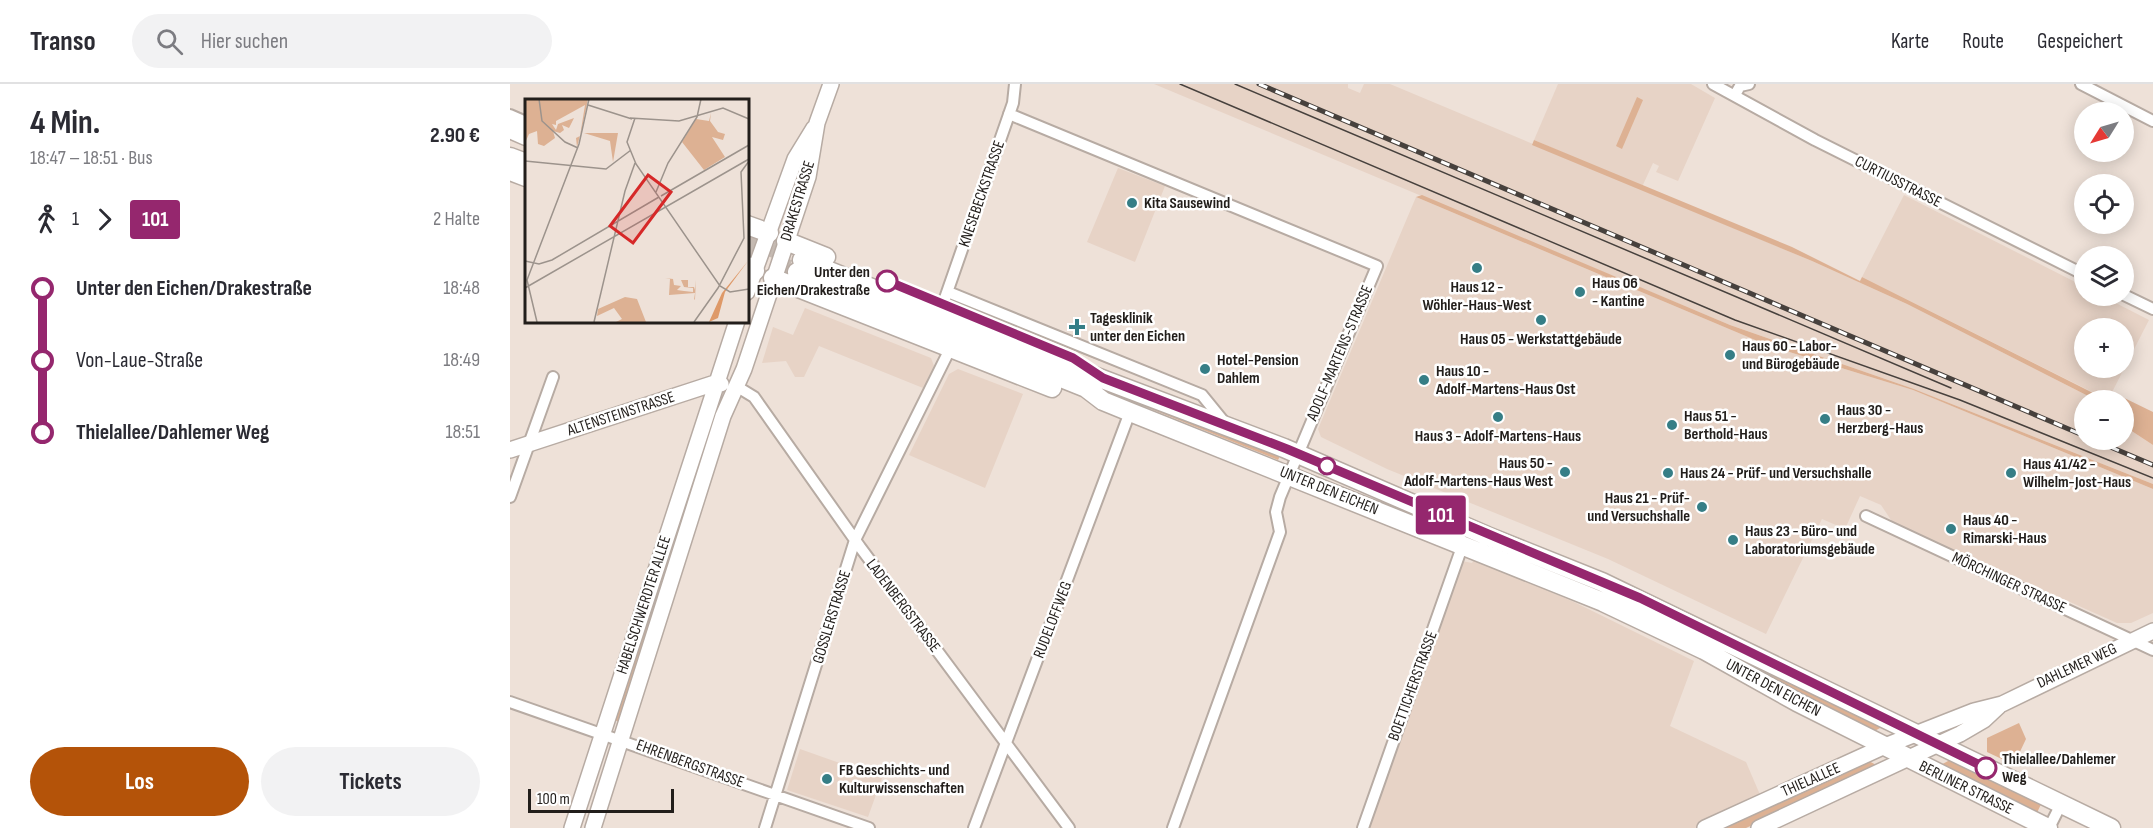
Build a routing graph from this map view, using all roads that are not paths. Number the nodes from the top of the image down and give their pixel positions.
1 (831, 84) edge
2 (1015, 84) edge
3 (1713, 84) edge
4 (1749, 84) edge
5 (2081, 84) edge
6 (1735, 95) junction
7 (1010, 114) junction
8 (510, 116) edge
9 (2153, 121) edge
10 (525, 122) edge
11 (817, 123) junction
12 (510, 129) edge
13 (525, 136) edge
14 (510, 142) edge
15 (525, 149) edge
16 (510, 157) edge
17 (525, 164) edge
18 (510, 171) edge
19 (525, 177) edge
20 (748, 225) edge
21 (768, 233) junction
22 (786, 241) junction
23 (751, 269) edge
24 (2074, 270) edge
25 (773, 278) junction
26 (748, 286) edge
27 (946, 298) junction
28 (2134, 300) edge
29 (2153, 309) edge
30 (737, 322) edge
31 (950, 349) junction
32 (553, 376) dead end
33 (1103, 378) junction
34 (715, 383) junction
35 (736, 386) junction
36 (1103, 400) junction
37 (1130, 412) junction
38 (1227, 426) junction
39 (526, 445) junction
40 (510, 450) edge
41 (1299, 454) junction
42 (1289, 476) junction
43 (510, 497) edge
44 (1866, 516) dead end
45 (855, 540) junction
46 (1462, 544) junction
47 (1556, 563) junction
48 (1550, 581) junction
49 (2153, 631) edge
50 (2132, 640) junction
51 (2153, 650) edge
52 (510, 702) edge
53 (2002, 704) junction
54 (603, 733) junction
55 (1916, 734) junction
56 (621, 739) junction
57 (1006, 743) junction
58 (1937, 744) junction
59 (1885, 746) junction
60 (1906, 758) junction
61 (776, 796) junction
62 (2061, 804) junction
63 (573, 828) edge
64 (593, 828) edge
65 (765, 828) edge
66 (869, 828) edge
67 (974, 828) edge
68 (1069, 828) edge
69 (1173, 828) edge
70 (1363, 828) edge
71 (1705, 828) edge
72 (1759, 828) edge
73 (2049, 828) edge
74 (2110, 828) edge

1 - 11 main road, DRAKESTRASSE
2 - 7 street, KNESEBECKSTRASSE
3 - 6 street, CURTIUSSTRASSE
4 - 6 street
5 - 9 street
6 - 24 street, CURTIUSSTRASSE
7 - 27 street, KNESEBECKSTRASSE
7 - 41 street, ADOLF-MARTENS-STRASSE
8 - 10 street
11 - 21 main road, DRAKESTRASSE
11 - 22 main road, DRAKESTRASSE
12 - 13 main road
14 - 15 main road
16 - 17 main road
18 - 19 main road
20 - 21 main road
21 - 22 main road
21 - 23 main road
22 - 25 main road, DRAKESTRASSE
22 - 27 main road
23 - 25 main road
23 - 26 main road
25 - 31 main road
25 - 35 main road, HABELSCHWERDTER ALLEE
27 - 33 main road
27 - 38 street
28 - 29 street
30 - 34 main road, HABELSCHWERDTER ALLEE
31 - 36 main road
31 - 45 street, GOSSLERSTRASSE
32 - 39 street
33 - 36 main road, UNTER DEN EICHEN
33 - 38 main road, UNTER DEN EICHEN
34 - 35 main road
34 - 39 main road, ALTENSTEINSTRASSE
34 - 54 main road, HABELSCHWERDTER ALLEE
35 - 45 street, LADENBERGSTRASSE
35 - 56 main road, HABELSCHWERDTER ALLEE
36 - 37 main road, UNTER DEN EICHEN
37 - 42 main road, UNTER DEN EICHEN
37 - 57 street, RUDELOFFWEG
38 - 41 main road, UNTER DEN EICHEN
39 - 40 main road, ALTENSTEINSTRASSE
39 - 43 street
41 - 42 street, ADOLF-MARTENS-STRASSE
41 - 47 main road, UNTER DEN EICHEN
42 - 46 main road, UNTER DEN EICHEN
42 - 69 street, ADOLF-MARTENS-STRASSE
44 - 50 street, MÖRCHINGER STRASSE
45 - 57 street, LADENBERGSTRASSE
45 - 61 street, GOSSLERSTRASSE
46 - 48 main road, UNTER DEN EICHEN
46 - 70 street, BOETTICHERSTRASSE
47 - 48 main road
47 - 55 main road, UNTER DEN EICHEN
48 - 59 main road, UNTER DEN EICHEN
49 - 50 main road, DAHLEMER WEG
50 - 51 street, MÖRCHINGER STRASSE
50 - 53 main road, DAHLEMER WEG
52 - 54 street, EHRENBERGSTRASSE
53 - 55 main road, DAHLEMER WEG
53 - 58 main road, DAHLEMER WEG
54 - 56 street, EHRENBERGSTRASSE
54 - 63 main road, HABELSCHWERDTER ALLEE
55 - 58 main road, BERLINER STRASSE
55 - 59 main road, THIELALLEE
56 - 61 street, EHRENBERGSTRASSE
56 - 64 main road, HABELSCHWERDTER ALLEE
57 - 67 street, RUDELOFFWEG
57 - 68 street, LADENBERGSTRASSE
58 - 60 main road, DAHLEMER WEG
58 - 62 main road, BERLINER STRASSE
59 - 60 main road, BERLINER STRASSE
59 - 71 main road, THIELALLEE
60 - 72 main road, THIELALLEE
60 - 73 main road, BERLINER STRASSE
61 - 65 street, GOSSLERSTRASSE
61 - 66 street, EHRENBERGSTRASSE
62 - 73 street
62 - 74 main road, BERLINER STRASSE

